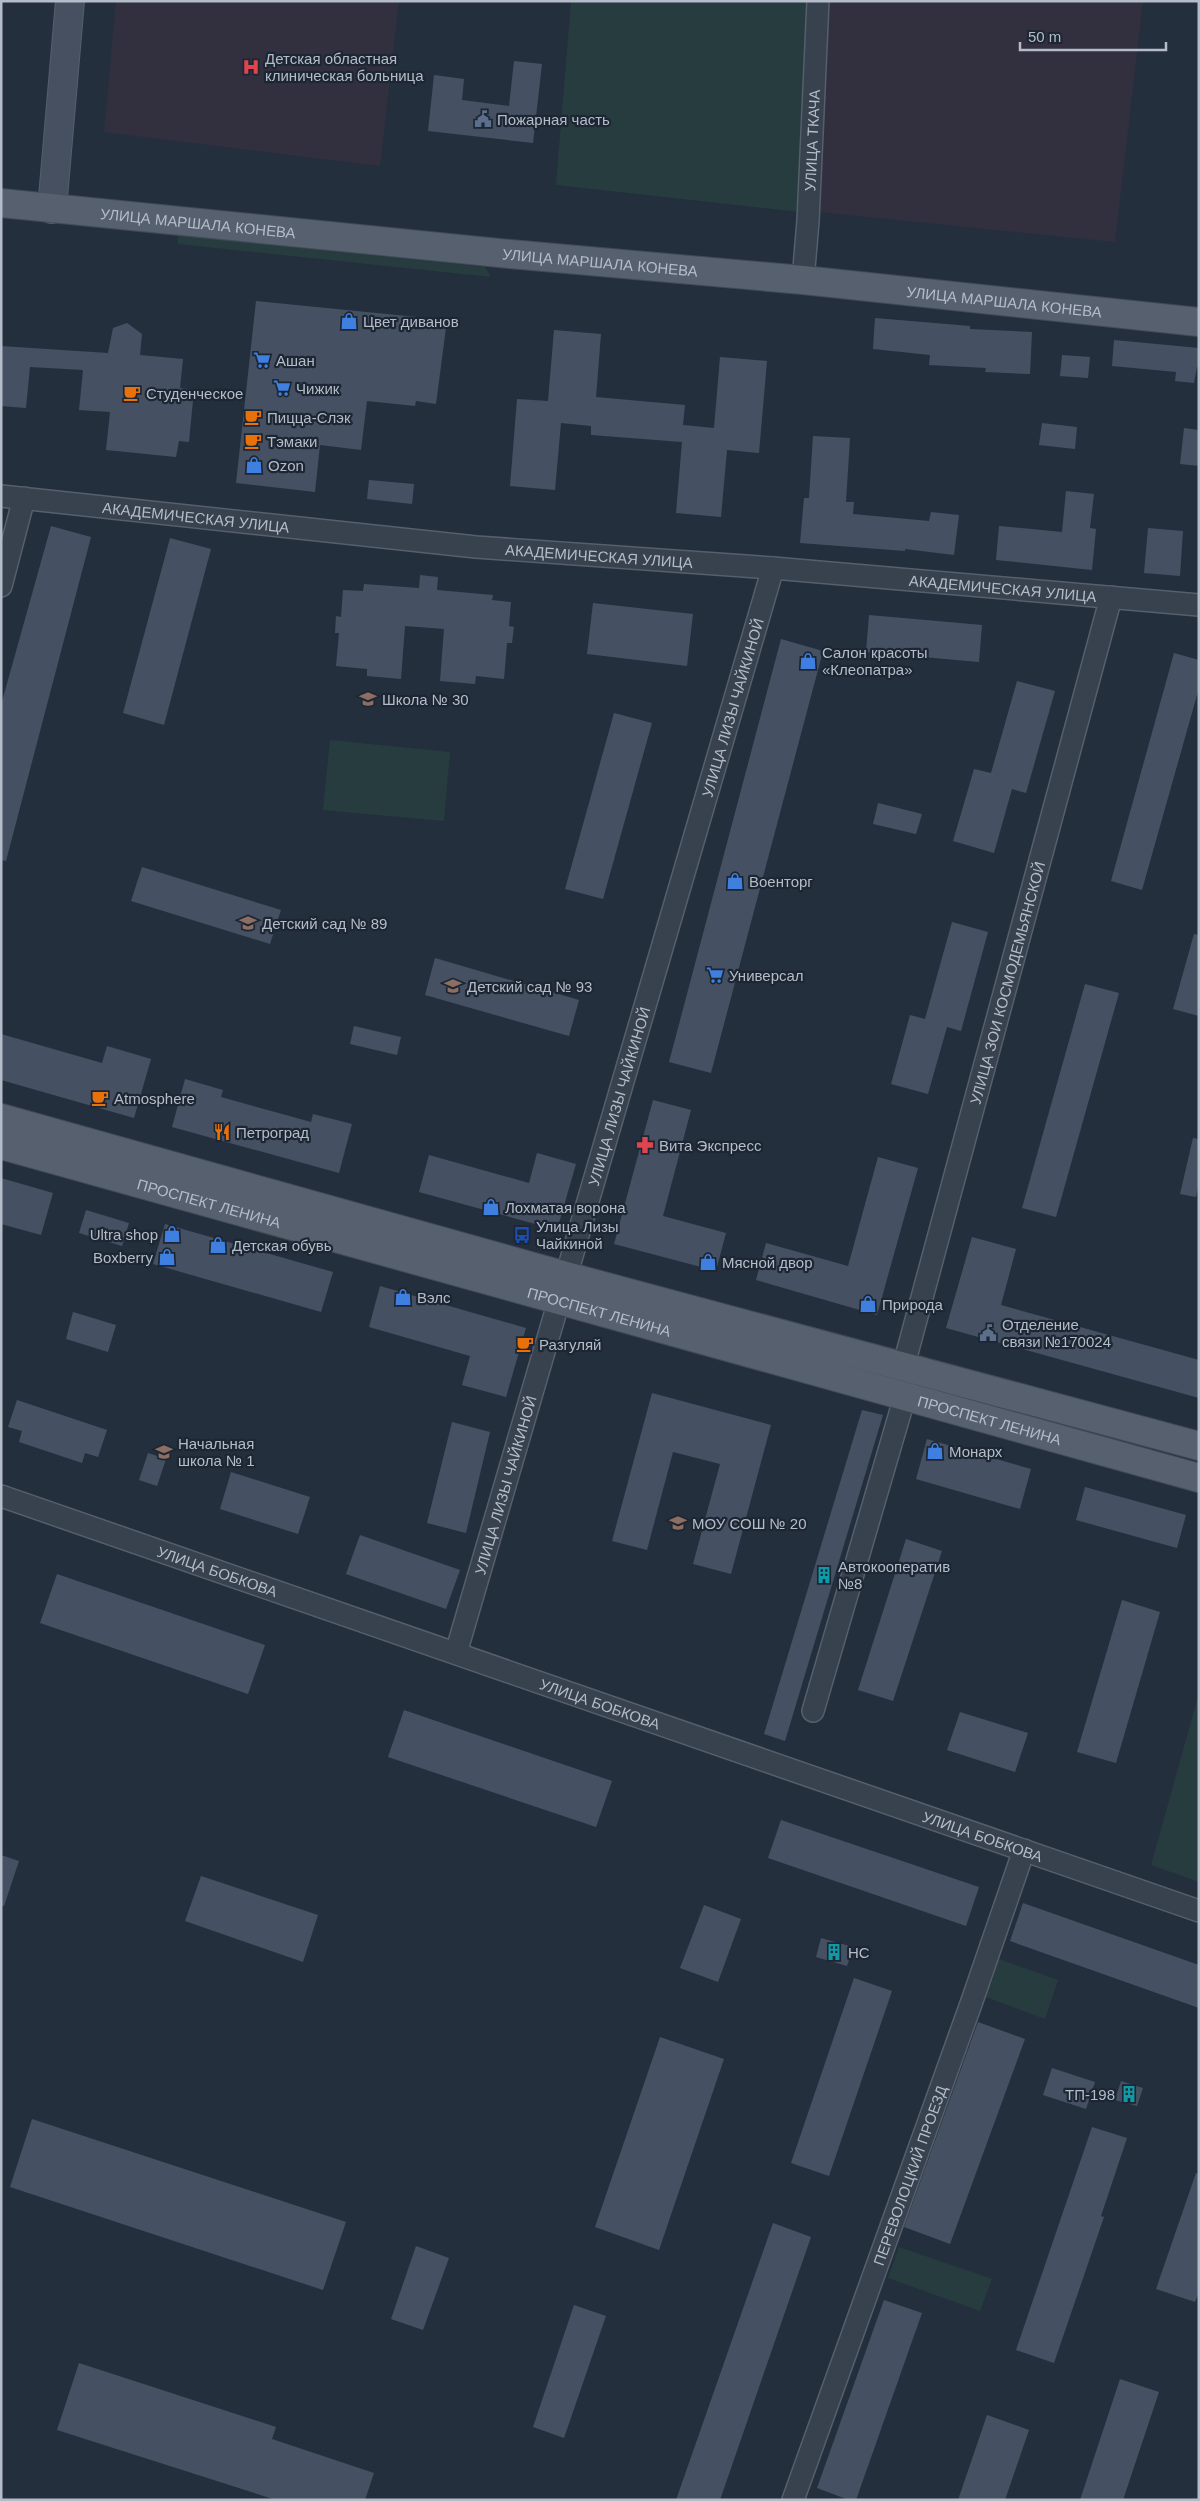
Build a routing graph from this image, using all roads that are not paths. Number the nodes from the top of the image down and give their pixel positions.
1 (70, 1) edge
2 (818, 1) edge
3 (1, 203) edge
4 (52, 209) junction
5 (803, 280) junction
6 (1199, 322) edge
7 (1, 496) edge
8 (24, 498) junction
9 (773, 568) junction
10 (1, 586) edge
11 (1111, 597) junction
12 (1199, 605) edge
13 (1, 1118) edge
14 (1, 1145) edge
15 (562, 1288) junction
16 (904, 1368) junction
17 (893, 1393) junction
18 (1199, 1446) edge
19 (1199, 1478) edge
20 (1, 1496) edge
21 (456, 1653) junction
22 (813, 1711) dead end
23 (1024, 1850) junction
24 (1199, 1911) edge
25 (793, 2500) edge

1 - 4 main road
2 - 5 street, УЛИЦА ТКАЧА
3 - 4 main road, УЛИЦА МАРШАЛА КОНЕВА
4 - 5 main road, УЛИЦА МАРШАЛА КОНЕВА
5 - 6 main road, УЛИЦА МАРШАЛА КОНЕВА
7 - 8 street, АКАДЕМИЧЕСКАЯ УЛИЦА
8 - 9 street, АКАДЕМИЧЕСКАЯ УЛИЦА
8 - 10 street
9 - 11 street, АКАДЕМИЧЕСКАЯ УЛИЦА
9 - 15 street, УЛИЦА ЛИЗЫ ЧАЙКИНОЙ
11 - 12 street, АКАДЕМИЧЕСКАЯ УЛИЦА
11 - 16 street, УЛИЦА ЗОИ КОСМОДЕМЬЯНСКОЙ
13 - 15 main road, ПРОСПЕКТ ЛЕНИНА
14 - 15 main road, ПРОСПЕКТ ЛЕНИНА
15 - 16 main road, ПРОСПЕКТ ЛЕНИНА
15 - 17 main road, ПРОСПЕКТ ЛЕНИНА
15 - 21 street, УЛИЦА ЛИЗЫ ЧАЙКИНОЙ
16 - 17 main road
16 - 18 main road, ПРОСПЕКТ ЛЕНИНА
17 - 19 main road, ПРОСПЕКТ ЛЕНИНА
17 - 22 street
20 - 21 street, УЛИЦА БОБКОВА
21 - 23 street, УЛИЦА БОБКОВА
23 - 24 street, УЛИЦА БОБКОВА
23 - 25 street, ПЕРЕВОЛОЦКИЙ ПРОЕЗД

